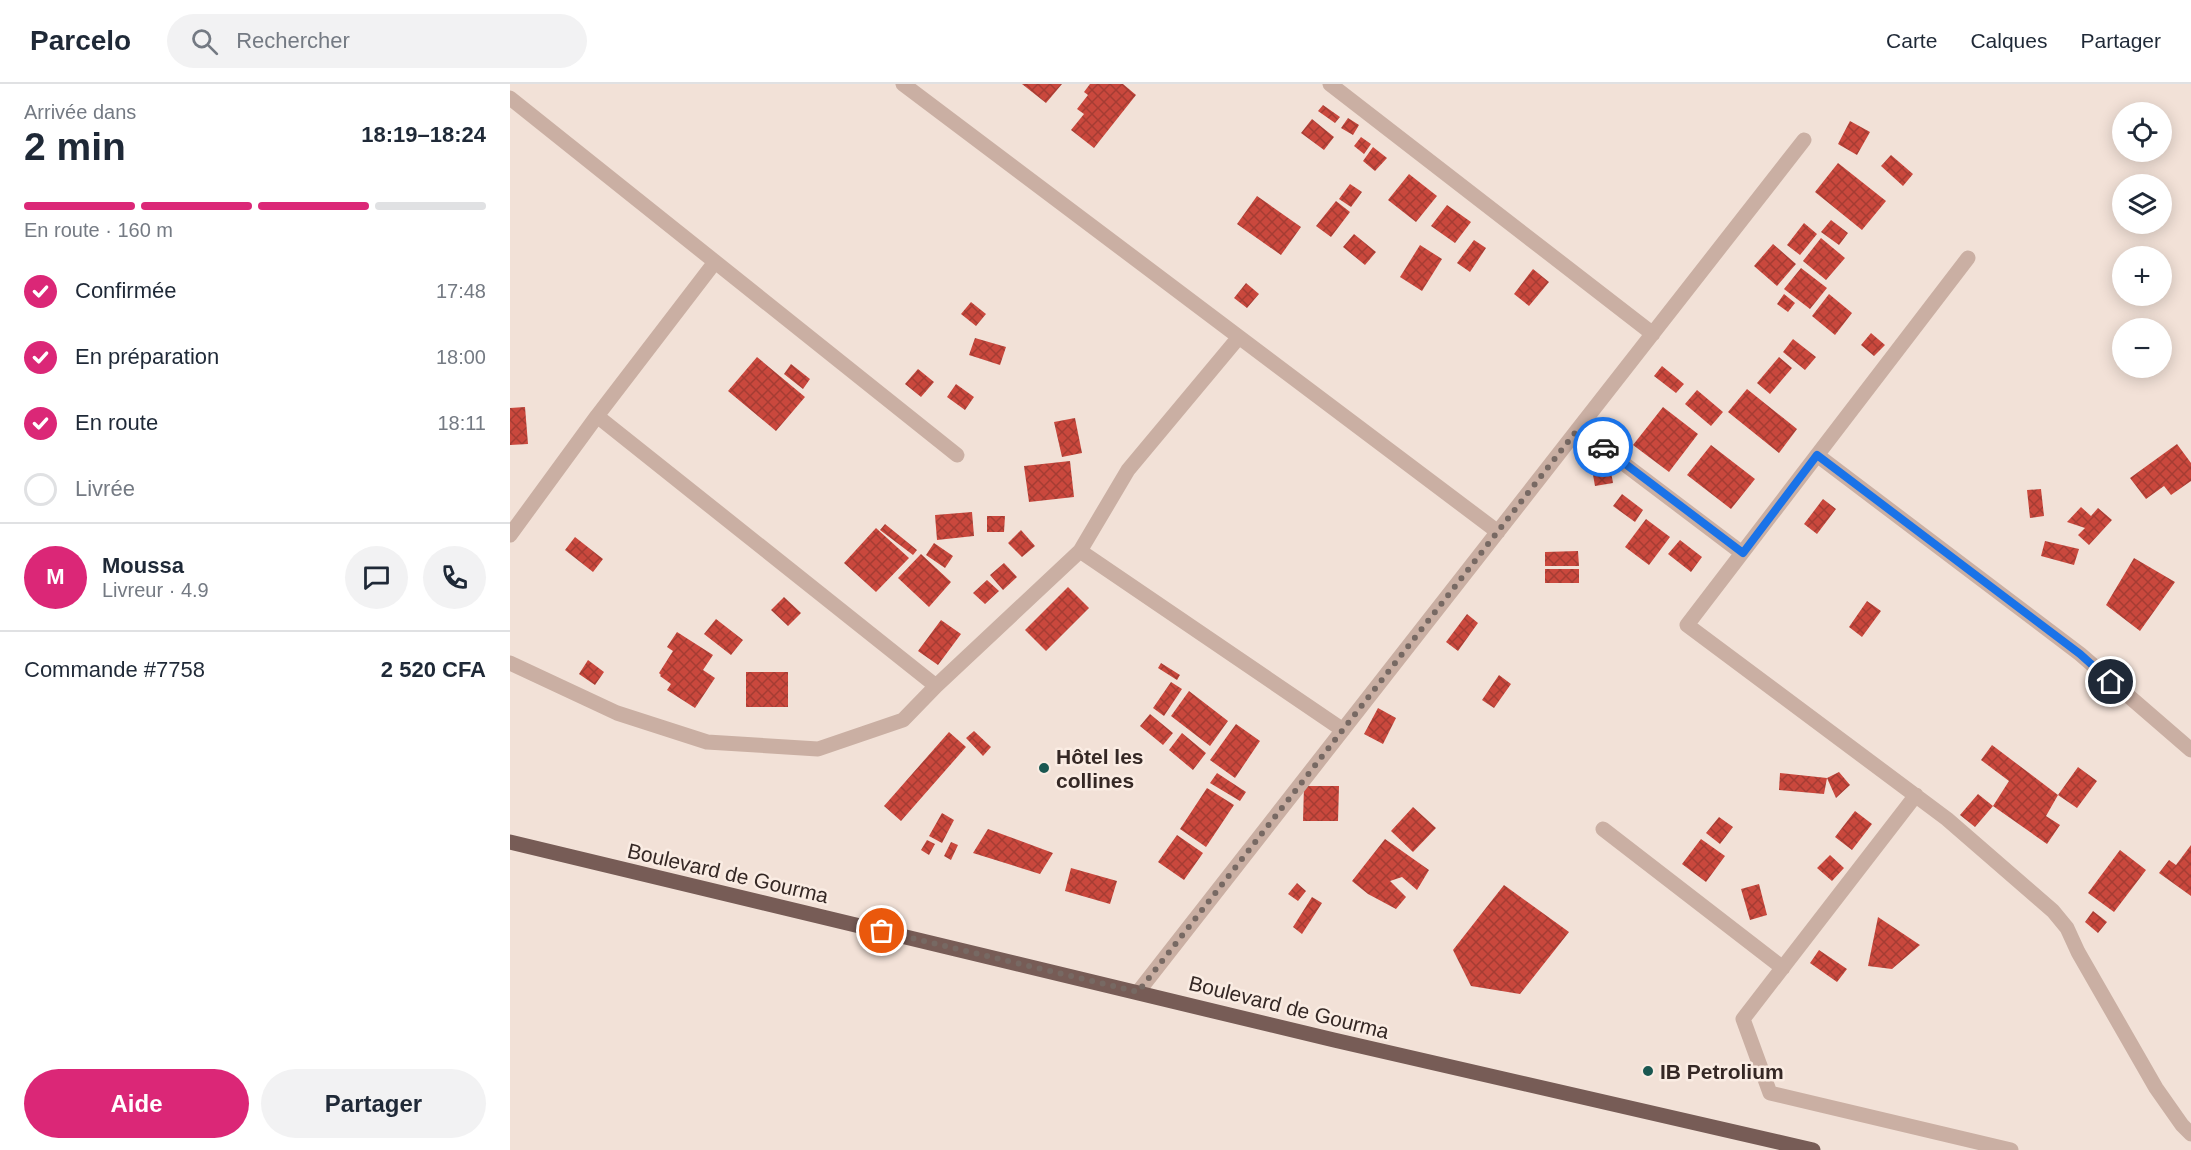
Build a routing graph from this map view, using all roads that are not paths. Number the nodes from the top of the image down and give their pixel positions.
1 (903, 84) edge
2 (1330, 84) edge
3 (510, 98) edge
4 (1804, 140) dead end
5 (1968, 258) dead end
6 (715, 262) junction
7 (1653, 334) junction
8 (1239, 337) junction
9 (597, 416) junction
10 (1578, 429) junction
11 (957, 455) dead end
12 (1817, 455) junction
13 (1498, 532) junction
14 (510, 535) edge
15 (1080, 550) junction
16 (1743, 553) junction
17 (510, 663) edge
18 (936, 686) junction
19 (1343, 730) junction
20 (2191, 750) edge
21 (1916, 795) junction
22 (1603, 830) dead end
23 (510, 842) edge
24 (1783, 968) junction
25 (1138, 992) junction
26 (2191, 1134) edge
27 (1813, 1150) edge
28 (2011, 1150) edge

1 - 8 street
2 - 7 street
3 - 6 street
4 - 7 street
5 - 12 street
6 - 9 street
6 - 11 street
7 - 10 street
8 - 13 street
8 - 15 street
9 - 14 street
9 - 18 street
10 - 13 street
10 - 16 street
12 - 16 street
12 - 20 street
13 - 19 street
15 - 18 street
15 - 19 street
16 - 21 street
17 - 18 street
19 - 25 street
21 - 24 street
21 - 26 street
22 - 24 street
23 - 25 main road, Boulevard de Gourma
24 - 28 street
25 - 27 main road, Boulevard de Gourma

